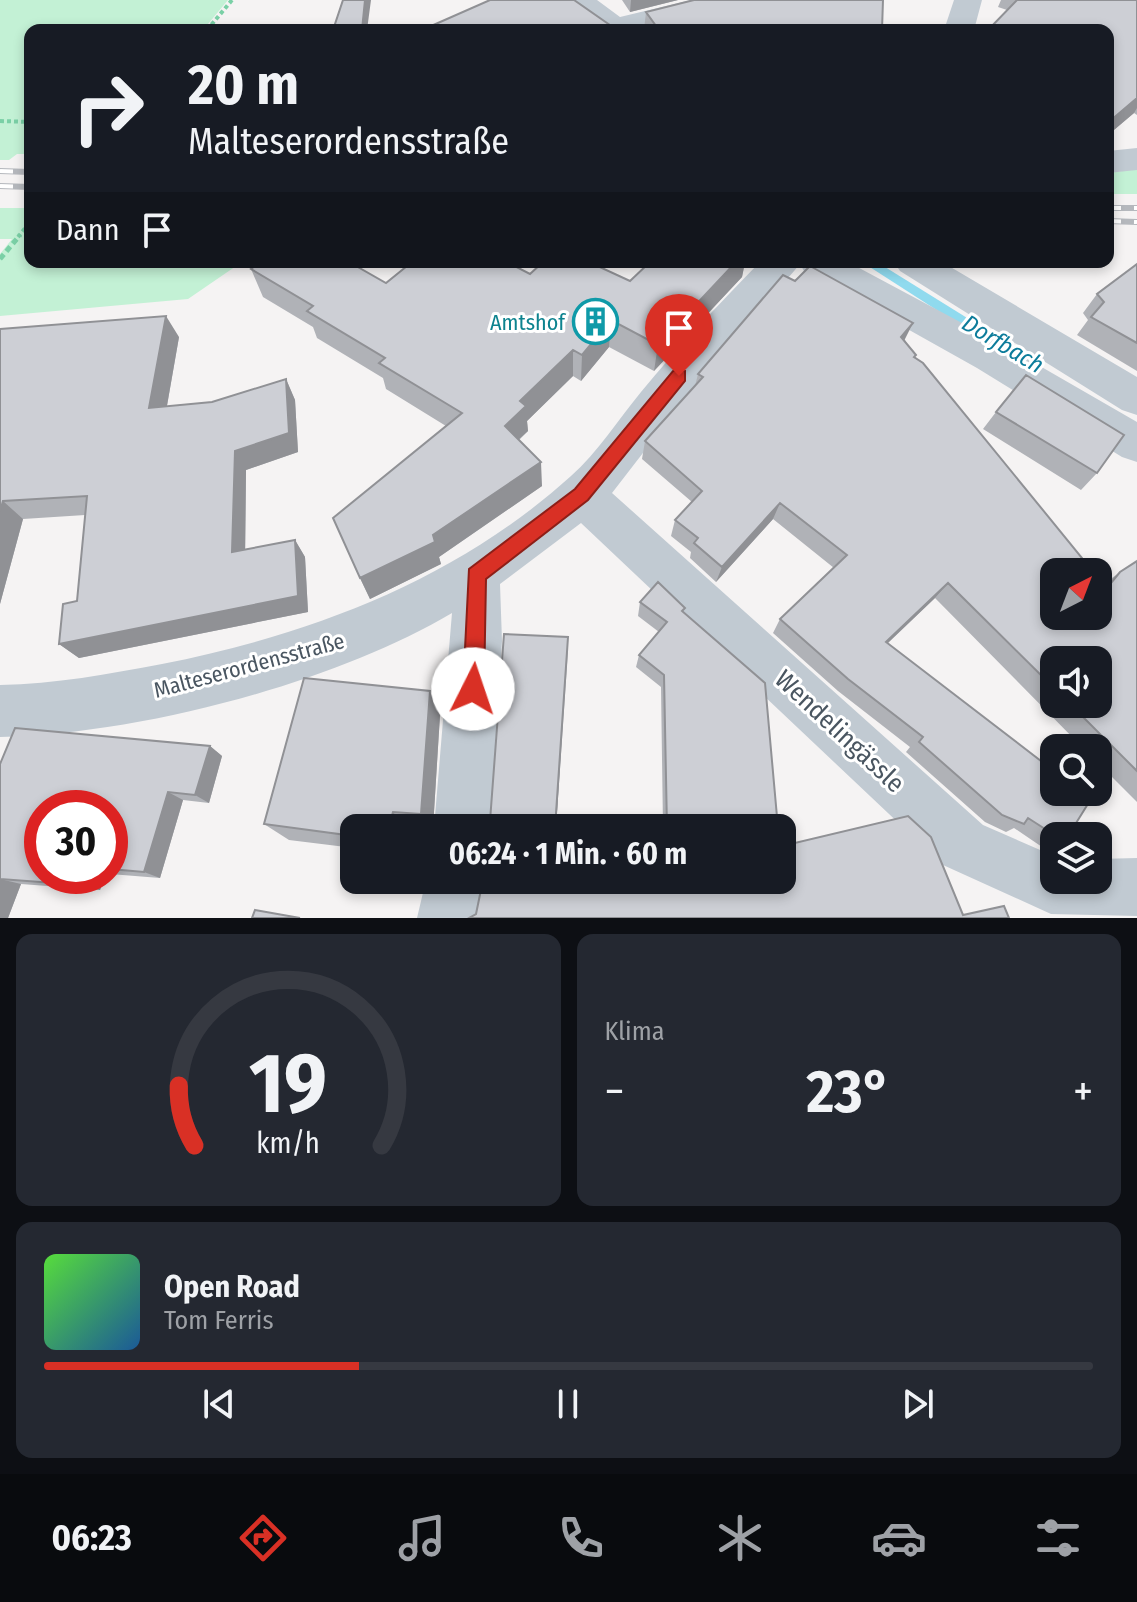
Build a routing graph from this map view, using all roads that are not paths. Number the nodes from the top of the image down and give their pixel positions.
1 (579, 0) edge
2 (727, 0) edge
3 (968, 0) edge
4 (611, 24) edge
5 (632, 24) edge
6 (961, 24) edge
7 (1137, 159) edge
8 (1114, 161) edge
9 (776, 268) edge
10 (828, 268) edge
11 (923, 268) edge
12 (1137, 398) edge
13 (1137, 444) edge
14 (581, 494) junction
15 (476, 575) junction
16 (0, 711) edge
17 (463, 814) edge
18 (1137, 887) edge
19 (452, 894) edge
20 (447, 918) edge

1 - 4 street
2 - 5 street
3 - 6 street
7 - 8 street
9 - 14 street, Malteserordensstraße
10 - 13 street
11 - 12 street
14 - 15 street, Malteserordensstraße
14 - 18 street, Wendelingässle
15 - 16 street, Malteserordensstraße
15 - 17 street
19 - 20 street

